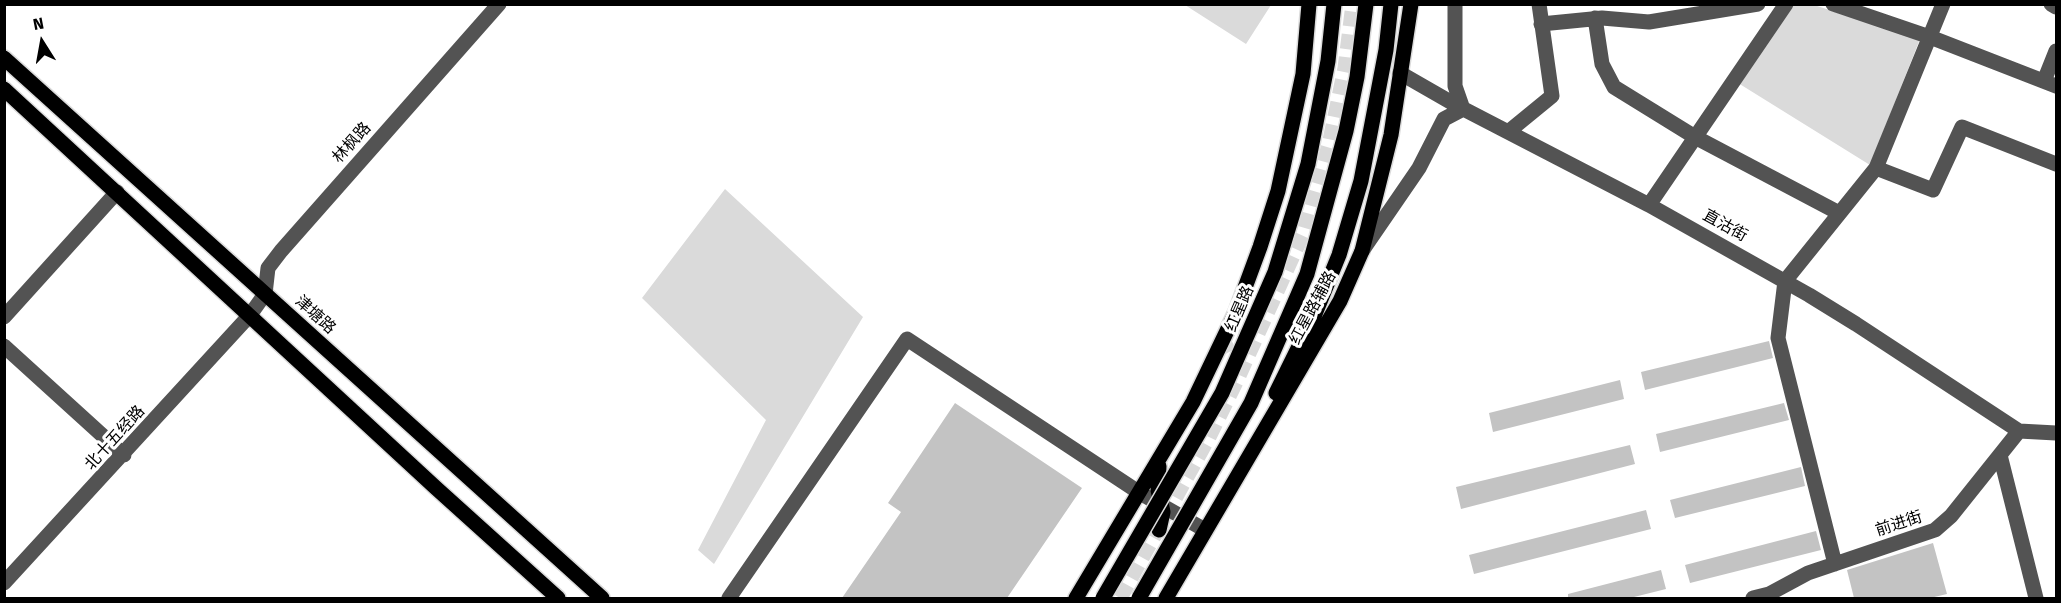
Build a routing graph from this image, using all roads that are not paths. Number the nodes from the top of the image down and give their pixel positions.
1 (499, 4) edge
2 (1309, 4) edge
3 (1334, 4) edge
4 (1366, 4) edge
5 (1391, 4) edge
6 (1411, 4) edge
7 (1455, 4) edge
8 (1539, 4) edge
9 (1758, 4) edge
10 (1786, 4) edge
11 (1833, 4) edge
12 (1943, 4) edge
13 (2051, 4) edge
14 (2056, 7) edge
15 (1595, 18) junction
16 (1541, 24) junction
17 (1930, 37) junction
18 (2056, 51) edge
19 (4, 58) edge
20 (1400, 73) junction
21 (2050, 83) edge
22 (4, 89) edge
23 (1462, 109) junction
24 (1508, 132) junction
25 (1695, 137) junction
26 (2056, 164) edge
27 (1876, 168) junction
28 (117, 192) junction
29 (1650, 204) junction
30 (1839, 213) junction
31 (1362, 251) junction
32 (1785, 281) junction
33 (265, 294) junction
34 (250, 315) junction
35 (4, 317) edge
36 (4, 346) edge
37 (2019, 431) junction
38 (2056, 433) edge
39 (124, 455) junction
40 (2001, 455) junction
41 (1161, 457) junction
42 (1140, 493) junction
43 (1219, 505) junction
44 (1162, 506) junction
45 (1159, 530) dead end
46 (1205, 530) junction
47 (1835, 564) junction
48 (4, 583) edge
49 (558, 598) edge
50 (602, 598) edge
51 (729, 598) edge
52 (1076, 598) edge
53 (1103, 598) edge
54 (1139, 598) edge
55 (1166, 598) edge
56 (1753, 598) edge
57 (2036, 598) edge

1 - 33 street, 林枫路
2 - 41 main road
3 - 53 main road, 红星路, bridge
4 - 54 main road, bridge
5 - 43 main road
6 - 20 main road, 红星路辅路
7 - 23 street
8 - 16 street
9 - 15 street
10 - 25 street
11 - 17 street
12 - 17 street
13 - 14 street
15 - 16 street
15 - 25 street
16 - 24 street
17 - 21 street
17 - 27 street
18 - 21 street
19 - 33 main road, 津塘路
20 - 23 street, 直沽街
20 - 31 main road, 红星路辅路
22 - 28 main road
23 - 24 street, 直沽街
23 - 31 street
24 - 29 street, 直沽街
25 - 29 street
25 - 30 street
26 - 27 street
27 - 30 street
28 - 34 main road
28 - 35 street
29 - 32 street, 直沽街
30 - 32 street
31 - 43 main road, 红星路辅路
32 - 37 street, 直沽街
32 - 47 street
33 - 34 street, 林枫路
33 - 50 main road, 津塘路
34 - 39 street, 北十五经路
34 - 49 main road
36 - 39 street
37 - 38 street
37 - 40 street, 前进街
39 - 48 street, 北十五经路
40 - 47 street, 前进街
40 - 57 street
41 - 42 main road
41 - 44 main road
42 - 44 street
42 - 51 street
42 - 52 main road
43 - 46 main road, 红星路辅路
44 - 45 main road
44 - 46 street
46 - 55 main road, 红星路辅路
47 - 56 street, 前进街

